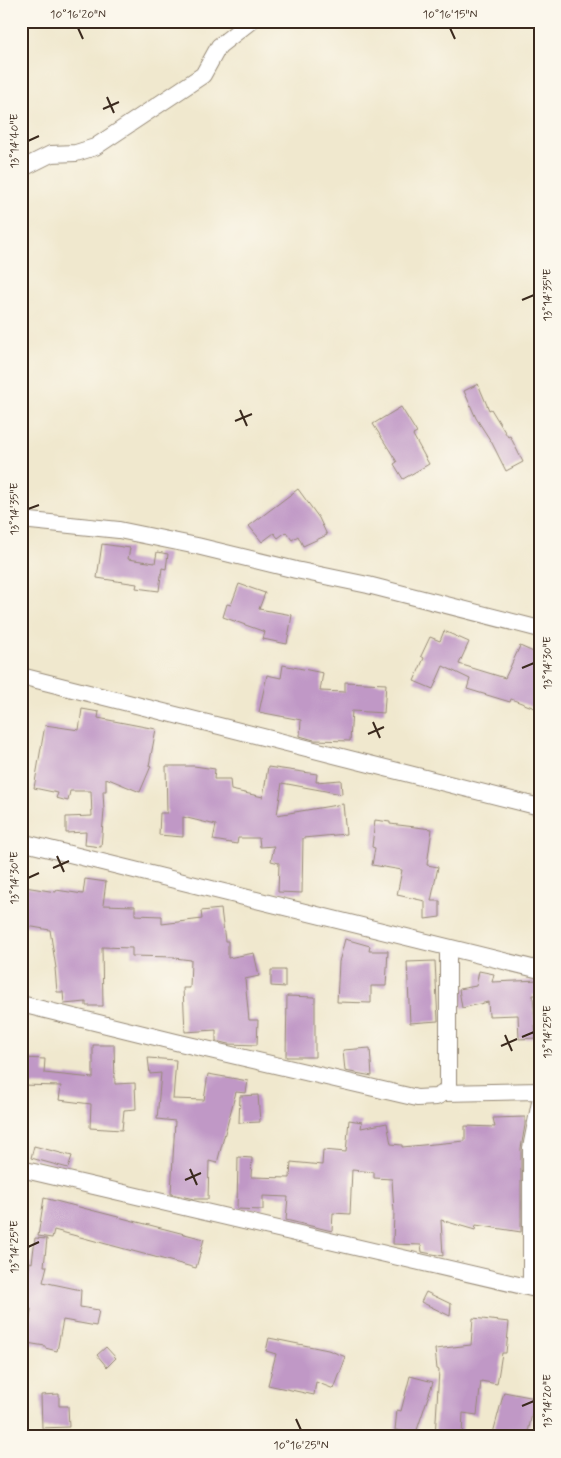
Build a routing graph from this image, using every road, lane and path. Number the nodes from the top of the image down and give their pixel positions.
1 (251, 21) edge
2 (21, 169) edge
3 (21, 520) edge
4 (540, 629) edge
5 (21, 676) edge
6 (540, 807) edge
7 (21, 842) edge
8 (448, 948) junction
9 (540, 970) edge
10 (21, 1004) edge
11 (540, 1091) edge
12 (444, 1093) junction
13 (540, 1102) edge
14 (21, 1169) edge
15 (535, 1289) edge

1 - 2 street
3 - 4 street
5 - 6 street
7 - 8 street
8 - 9 street
8 - 12 street
10 - 12 street
11 - 12 street
13 - 15 street
14 - 15 street

